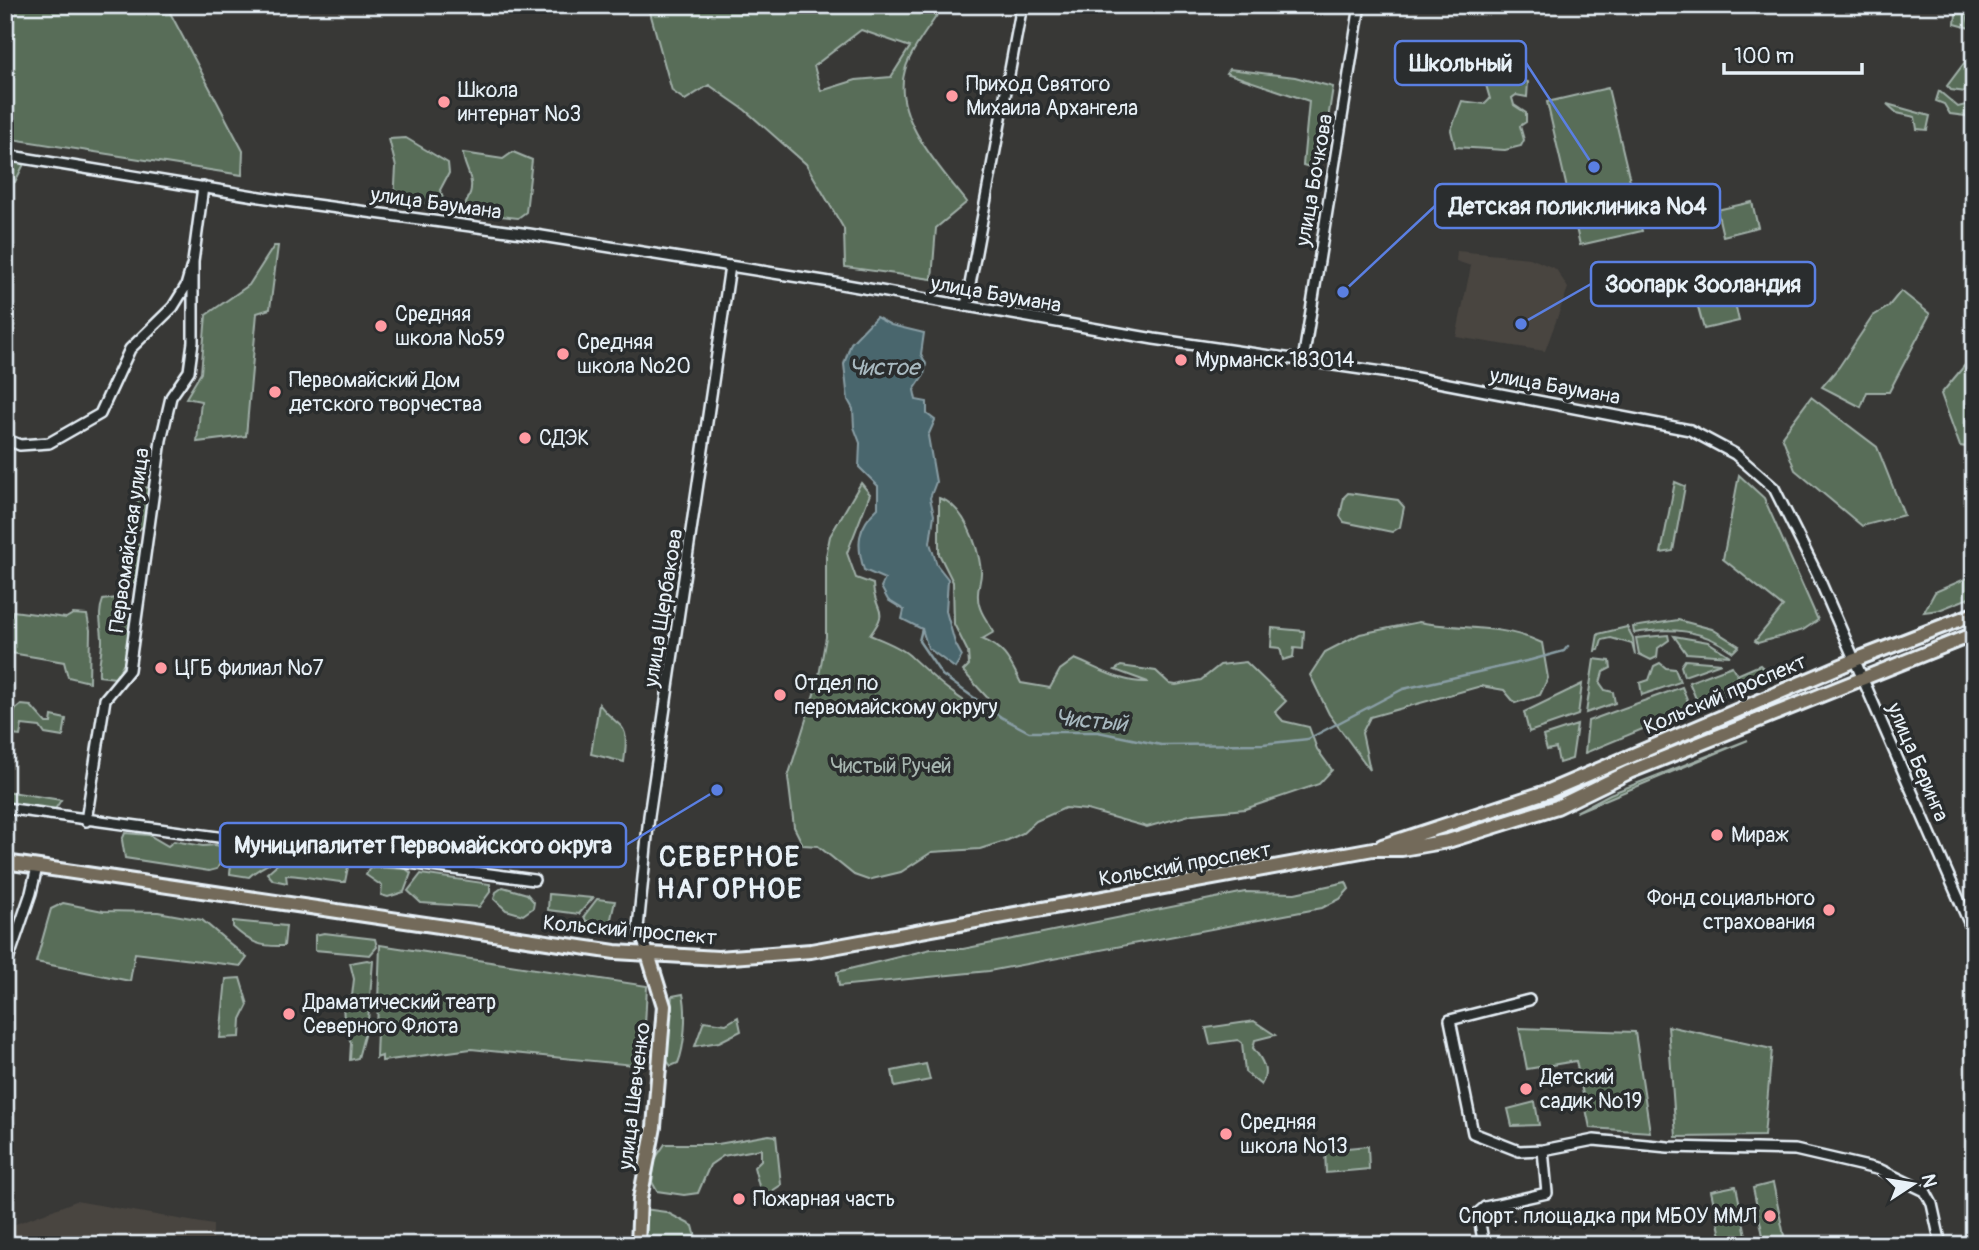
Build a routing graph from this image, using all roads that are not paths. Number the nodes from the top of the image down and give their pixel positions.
1 (1022, 5) edge
2 (1360, 5) edge
3 (5, 155) edge
4 (203, 187) junction
5 (193, 262) junction
6 (730, 266) junction
7 (966, 306) junction
8 (1303, 361) junction
9 (5, 439) edge
10 (1974, 614) edge
11 (1974, 634) edge
12 (1855, 660) junction
13 (1864, 680) junction
14 (5, 808) edge
15 (86, 821) junction
16 (1445, 826) junction
17 (1448, 841) junction
18 (1373, 849) junction
19 (5, 862) edge
20 (37, 867) junction
21 (534, 880) dead end
22 (1974, 934) edge
23 (648, 954) junction
24 (5, 969) edge
25 (1529, 1000) dead end
26 (1543, 1150) junction
27 (638, 1245) edge
28 (1484, 1245) edge
29 (1941, 1245) edge

1 - 7 street
2 - 8 street, улица Бочкова
3 - 4 street, улица Баумана
4 - 5 street
4 - 6 street, улица Баумана
5 - 9 street
5 - 15 street, Первомайская улица
6 - 7 street, улица Баумана
6 - 23 street, улица Щербакова
7 - 8 street, улица Баумана
8 - 12 street, улица Баумана
10 - 12 main road, Кольский проспект
11 - 13 main road, Кольский проспект
12 - 13 street, улица Баумана
12 - 16 main road, Кольский проспект
13 - 17 main road, Кольский проспект
13 - 22 street, улица Беринга
14 - 15 street
15 - 21 street
16 - 17 main road
16 - 18 main road, Кольский проспект
17 - 18 main road, Кольский проспект
18 - 23 main road, Кольский проспект
19 - 20 main road, Кольский проспект
20 - 23 main road, Кольский проспект
20 - 24 street
23 - 27 main road, улица Шевченко
25 - 26 street
26 - 28 street
26 - 29 street

